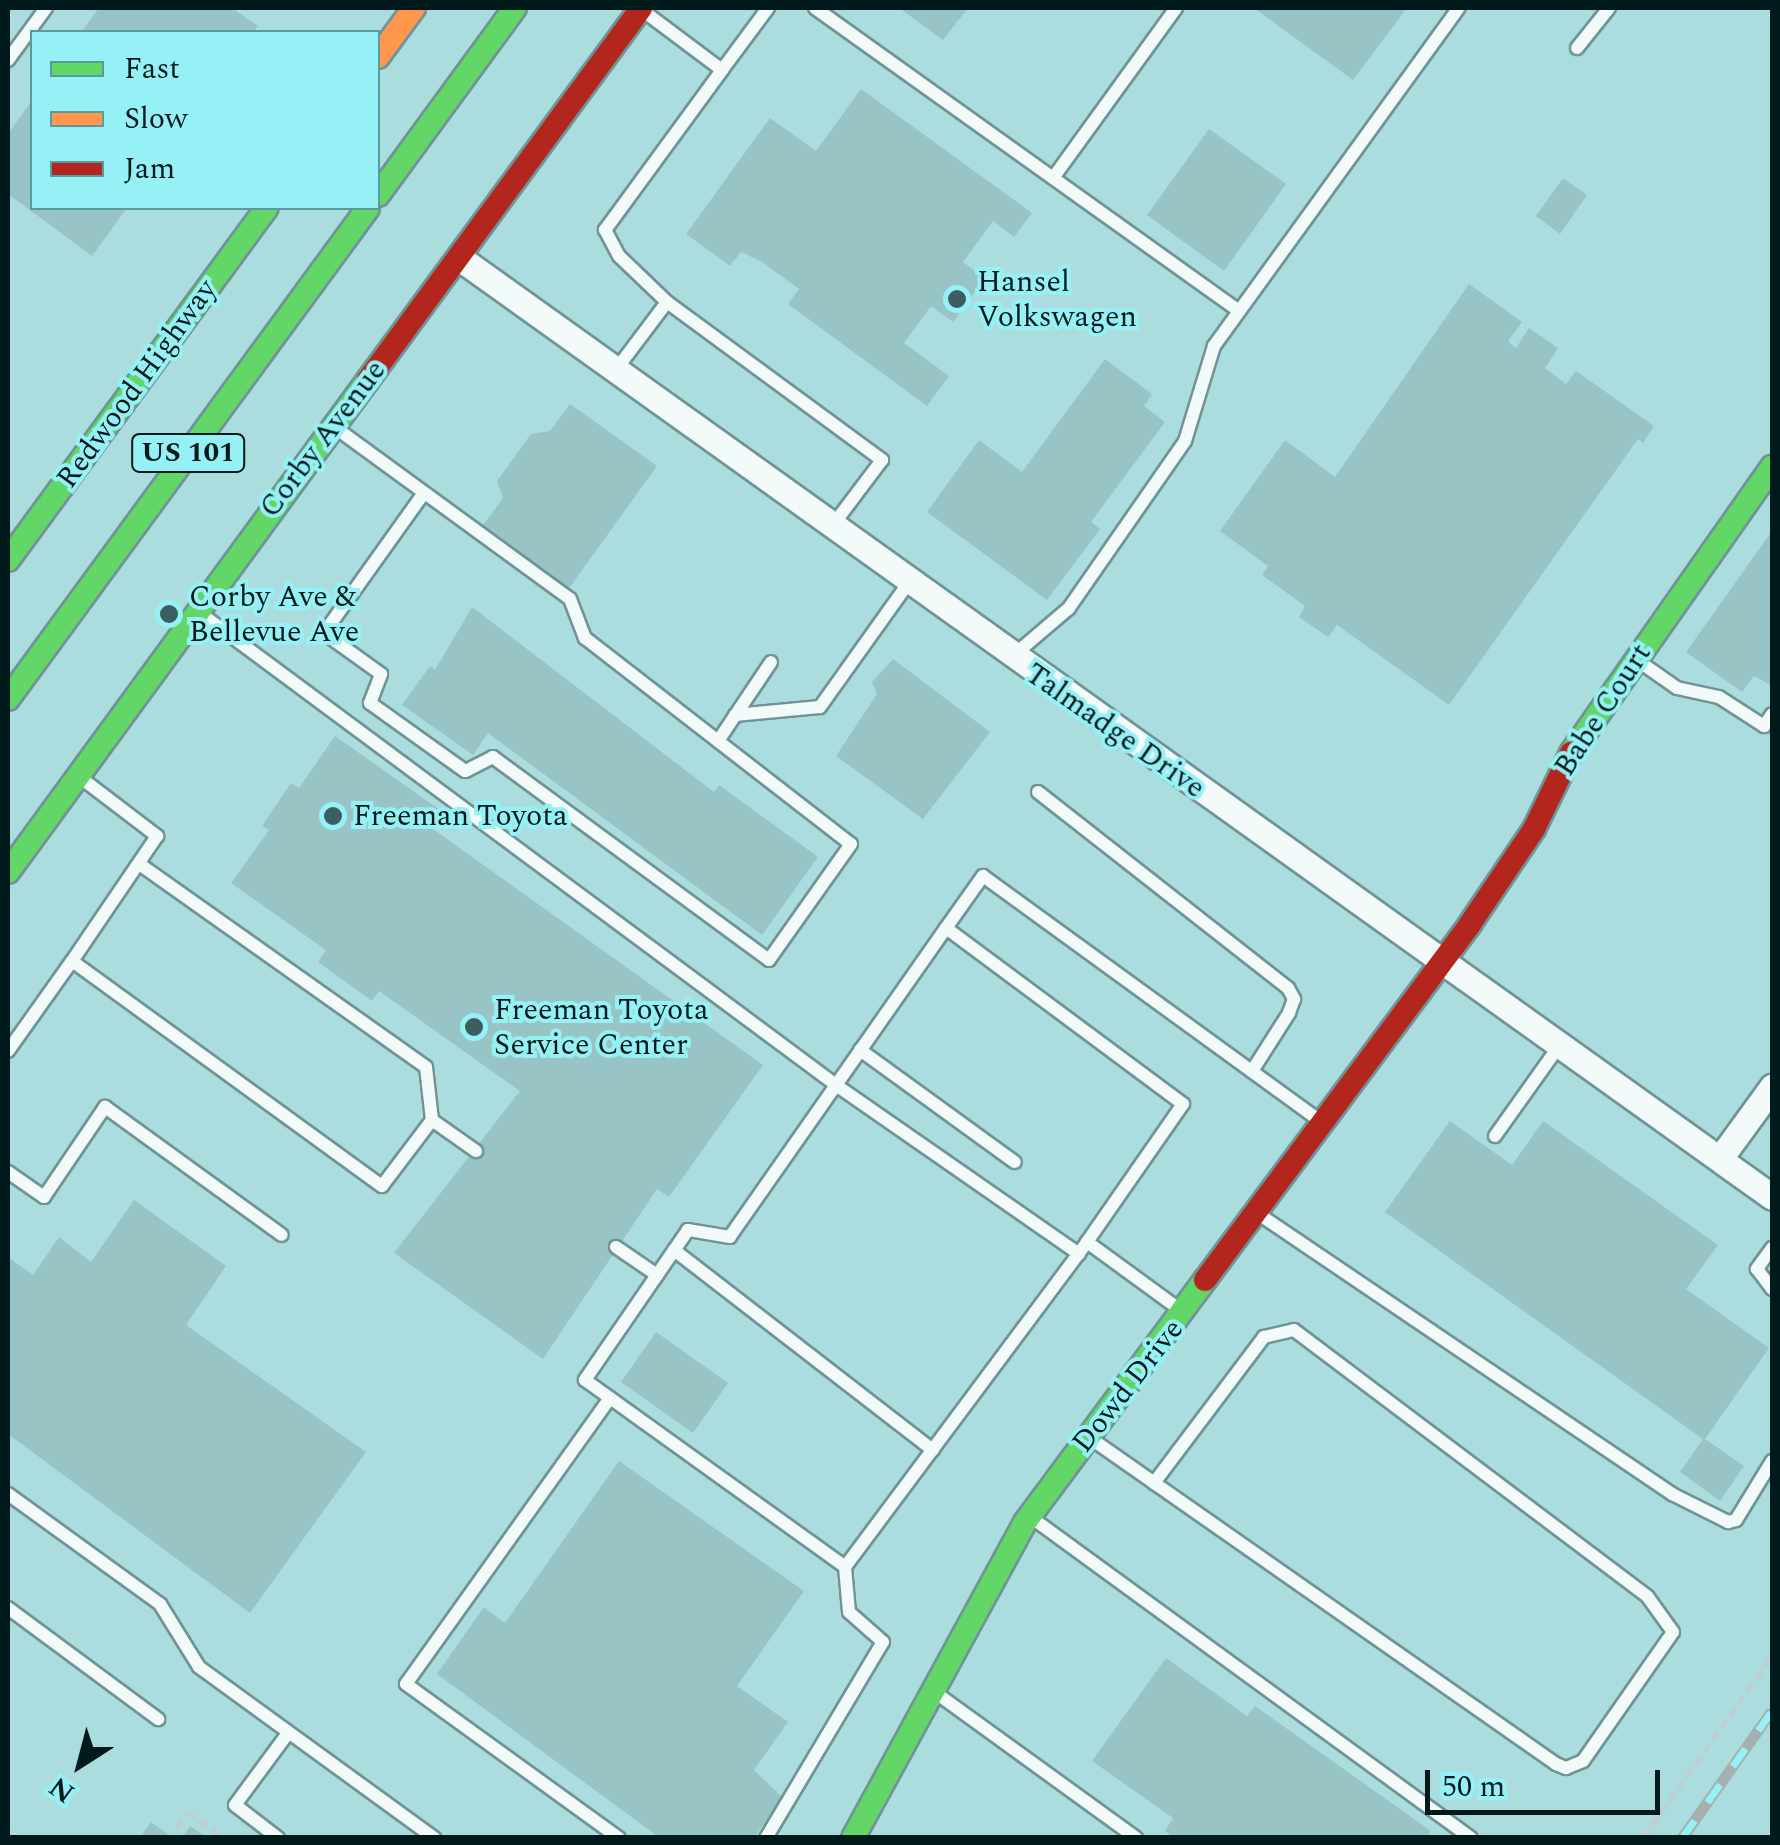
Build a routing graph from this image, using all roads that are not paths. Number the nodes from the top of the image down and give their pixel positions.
1 (46, 8) edge
2 (414, 8) edge
3 (515, 8) edge
4 (640, 8) edge
5 (768, 8) edge
6 (815, 8) edge
7 (1176, 8) edge
8 (1458, 8) edge
9 (1610, 8) edge
10 (1577, 48) dead end
11 (380, 54) edge
12 (8, 60) edge
13 (722, 70) junction
14 (1053, 178) junction
15 (380, 192) edge
16 (266, 210) edge
17 (367, 210) edge
18 (460, 259) junction
19 (666, 302) junction
20 (1239, 311) junction
21 (616, 371) junction
22 (331, 425) junction
23 (1772, 467) edge
24 (424, 493) junction
25 (833, 525) junction
26 (8, 560) edge
27 (909, 582) junction
28 (197, 610) junction
29 (1012, 657) junction
30 (1635, 658) junction
31 (771, 662) dead end
32 (8, 699) edge
33 (736, 715) junction
34 (1770, 723) edge
35 (718, 741) junction
36 (77, 776) junction
37 (1038, 792) dead end
38 (142, 866) junction
39 (8, 872) edge
40 (946, 928) junction
41 (1442, 960) junction
42 (72, 961) junction
43 (1561, 1043) junction
44 (860, 1050) junction
45 (8, 1052) edge
46 (1252, 1071) junction
47 (836, 1085) junction
48 (1772, 1086) edge
49 (432, 1120) junction
50 (1322, 1122) junction
51 (1495, 1136) dead end
52 (476, 1151) dead end
53 (1721, 1157) junction
54 (1014, 1162) dead end
55 (8, 1172) edge
56 (1772, 1197) edge
57 (1258, 1213) junction
58 (282, 1235) dead end
59 (616, 1247) dead end
60 (1083, 1248) junction
61 (1772, 1248) edge
62 (674, 1250) junction
63 (657, 1275) junction
64 (1772, 1289) edge
65 (1186, 1314) junction
66 (610, 1398) junction
67 (1088, 1436) junction
68 (933, 1450) junction
69 (1772, 1461) edge
70 (1154, 1483) junction
71 (8, 1494) edge
72 (1030, 1517) junction
73 (845, 1566) junction
74 (8, 1608) edge
75 (934, 1692) junction
76 (158, 1719) dead end
77 (288, 1732) junction
78 (278, 1838) edge
79 (434, 1838) edge
80 (619, 1838) edge
81 (766, 1838) edge
82 (852, 1838) edge
83 (1136, 1838) edge
84 (1470, 1838) edge

1 - 12 lane
2 - 11 main road
3 - 15 main road
4 - 13 lane
4 - 18 main road, Corby Avenue
5 - 13 lane
6 - 14 lane
7 - 14 lane
8 - 20 lane
9 - 10 lane
13 - 19 lane
14 - 20 lane
16 - 26 main road, Redwood Highway / US 101
17 - 32 main road, US 101
18 - 21 street, Talmadge Drive
18 - 22 main road, Corby Avenue
19 - 21 lane
19 - 25 lane
20 - 29 lane
21 - 25 street, Talmadge Drive
22 - 24 lane
22 - 28 main road, Corby Avenue
23 - 30 main road, Babe Court
24 - 35 lane
24 - 35 lane
25 - 27 street, Talmadge Drive
27 - 29 street, Talmadge Drive
27 - 33 lane
28 - 36 main road, Corby Avenue
28 - 47 lane
29 - 41 street, Talmadge Drive
30 - 34 lane
30 - 41 main road, Babe Court
31 - 33 lane
33 - 35 lane
36 - 38 lane
36 - 39 main road, Corby Avenue
37 - 46 lane
38 - 42 lane
38 - 49 lane
40 - 44 lane
40 - 46 lane
40 - 60 lane
41 - 43 street, Talmadge Drive
41 - 50 main road, Dowd Drive
42 - 45 lane
42 - 49 lane
43 - 51 lane
43 - 53 street, Talmadge Drive
44 - 47 lane
44 - 54 lane
46 - 50 lane
47 - 60 lane
47 - 62 lane
48 - 53 street
49 - 52 lane
50 - 57 main road, Dowd Drive
53 - 56 street, Talmadge Drive
55 - 58 lane
57 - 65 main road, Dowd Drive
57 - 69 lane
59 - 63 lane
60 - 65 lane
60 - 68 lane
61 - 64 lane
62 - 63 lane
62 - 68 lane
63 - 66 lane
65 - 67 main road, Dowd Drive
66 - 73 lane
66 - 80 lane
67 - 70 lane
67 - 72 main road, Dowd Drive
68 - 73 lane
70 - 70 lane
71 - 77 lane
72 - 75 main road, Dowd Drive
72 - 84 lane
73 - 81 lane
74 - 76 lane
75 - 82 main road, Dowd Drive
75 - 83 lane
77 - 78 lane
77 - 79 lane

